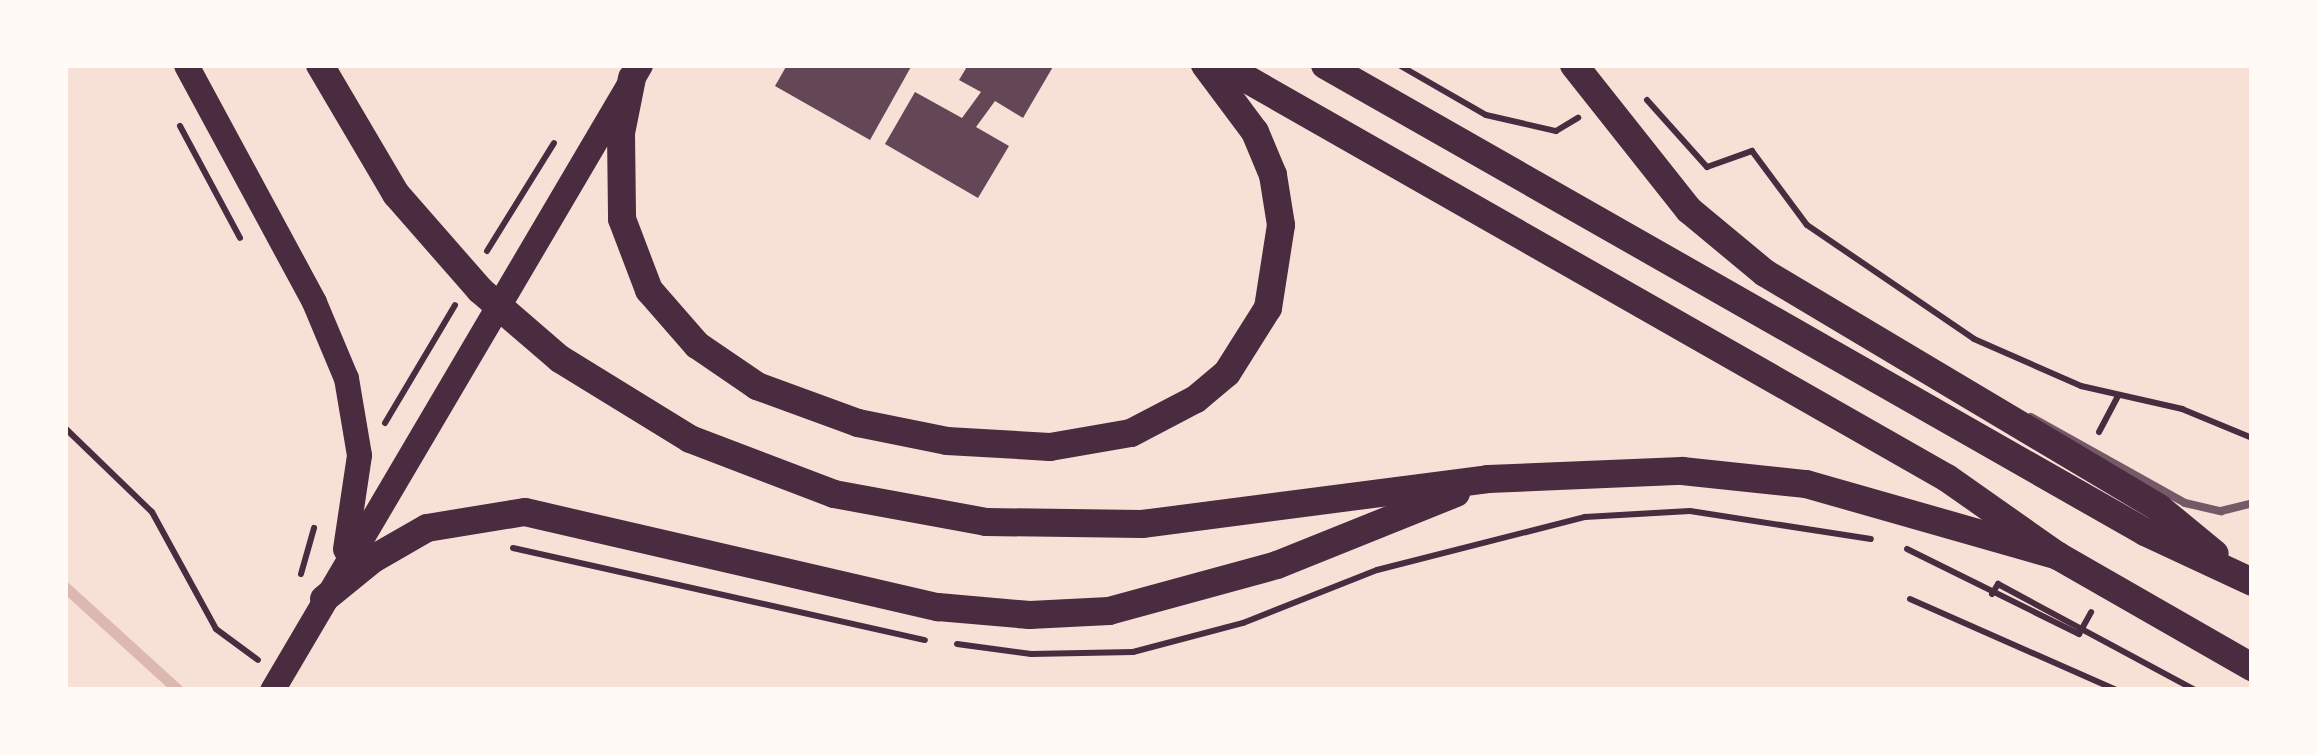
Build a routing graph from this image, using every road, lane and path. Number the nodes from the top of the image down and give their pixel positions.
1 (186, 65) edge
2 (320, 65) edge
3 (1206, 65) edge
4 (1222, 65) edge
5 (1325, 65) edge
6 (1400, 65) edge
7 (1574, 65) edge
8 (636, 72) edge
9 (1645, 97) dead end
10 (172, 107) dead end
11 (1556, 131) dead end
12 (561, 132) dead end
13 (247, 249) dead end
14 (479, 264) dead end
15 (459, 298) dead end
16 (428, 349) dead end
17 (1938, 379) junction
18 (2118, 396) junction
19 (65, 428) edge
20 (2099, 432) dead end
21 (2252, 438) edge
22 (1488, 479) junction
23 (2252, 503) edge
24 (315, 523) dead end
25 (2058, 556) junction
26 (342, 564) junction
27 (302, 571) dead end
28 (2248, 579) edge
29 (324, 598) junction
30 (1910, 599) dead end
31 (2079, 634) dead end
32 (2252, 668) edge
33 (272, 680) edge
34 (2116, 690) edge
35 (2195, 690) edge

1 - 26 main road
2 - 22 highway
3 - 8 highway
4 - 25 highway
5 - 28 highway
6 - 11 path
7 - 17 highway
8 - 26 main road
9 - 18 path
10 - 13 path
12 - 14 path
15 - 16 path
17 - 23 lane
17 - 28 highway
18 - 20 path
18 - 21 path
19 - 33 path
22 - 25 highway
22 - 29 highway
24 - 27 path
25 - 32 highway
26 - 29 main road
29 - 33 main road
30 - 34 path
31 - 35 path

